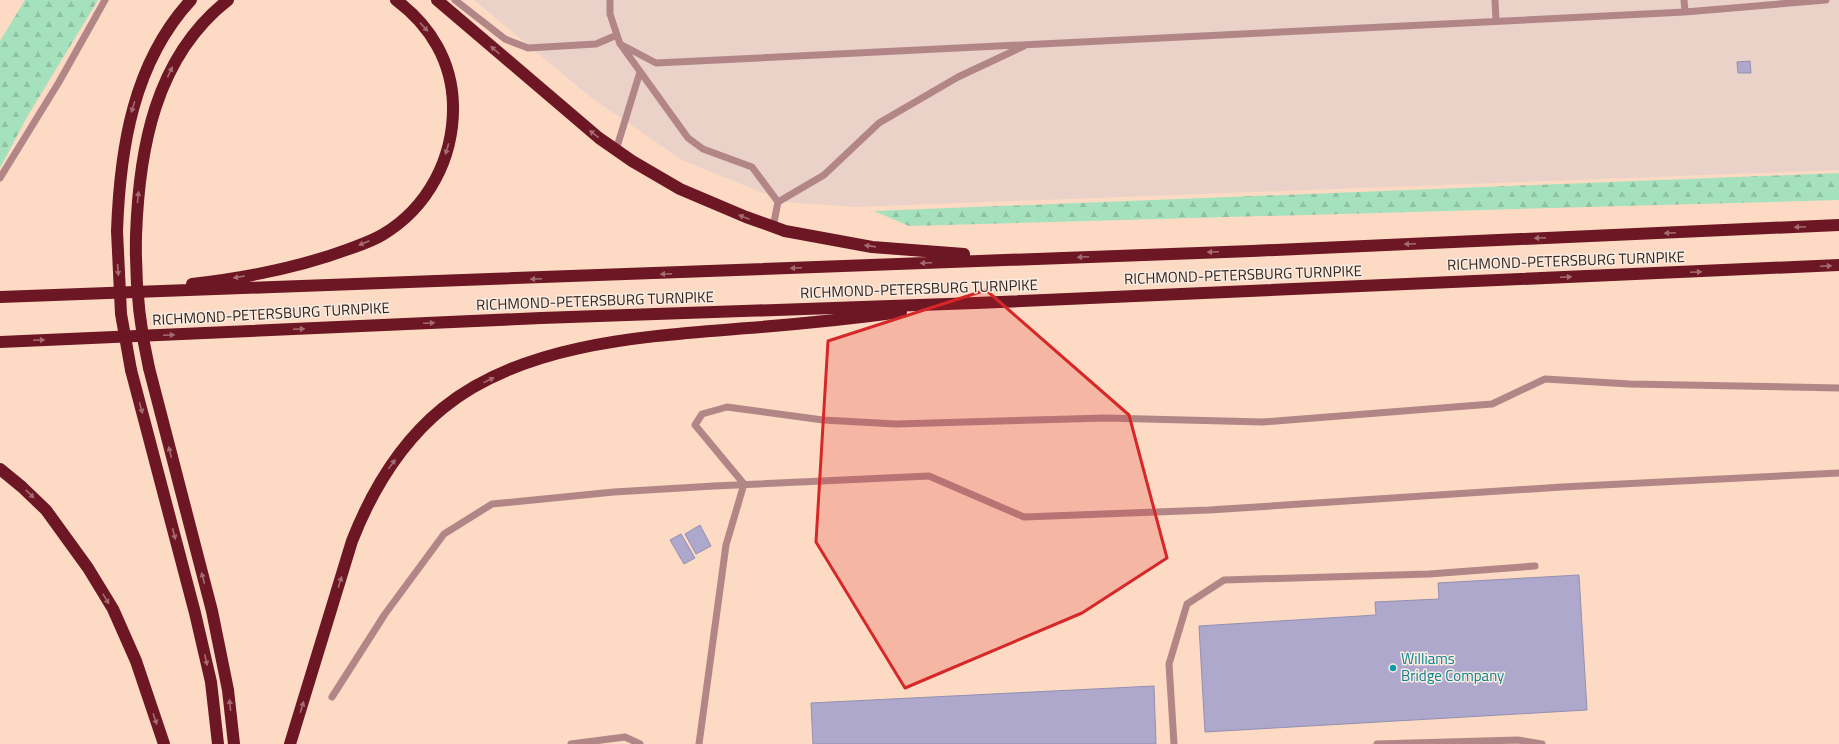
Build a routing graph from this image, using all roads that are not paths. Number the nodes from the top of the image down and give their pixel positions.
1 (105, 0) edge
2 (191, 0) edge
3 (228, 0) edge
4 (396, 0) edge
5 (437, 0) edge
6 (455, 0) edge
7 (610, 0) edge
8 (1495, 0) edge
9 (1684, 0) edge
10 (1826, 0) edge
11 (1685, 12) junction
12 (1496, 20) junction
13 (617, 35) junction
14 (620, 44) junction
15 (1028, 44) junction
16 (640, 72) junction
17 (616, 150) junction
18 (0, 178) edge
19 (778, 202) junction
20 (1839, 225) edge
21 (773, 227) junction
22 (1049, 258) junction
23 (1839, 265) edge
24 (46, 295) junction
25 (0, 297) edge
26 (976, 303) junction
27 (0, 342) edge
28 (1839, 388) edge
29 (0, 469) edge
30 (1839, 473) edge
31 (744, 484) junction
32 (1535, 566) dead end
33 (332, 697) dead end
34 (164, 744) edge
35 (218, 744) edge
36 (234, 744) edge
37 (290, 744) edge
38 (571, 744) edge
39 (640, 744) edge
40 (699, 744) edge
41 (1174, 744) edge
42 (1376, 744) edge
43 (1542, 744) edge

1 - 18 lane
2 -> 35 highway, bridge
36 -> 3 highway, bridge
4 -> 24 highway
17 -> 5 highway
6 - 13 lane
7 - 13 lane
8 - 12 lane
9 - 11 lane
10 - 11 lane
11 - 12 lane
12 - 15 lane
13 - 14 lane
14 - 15 lane
14 - 16 lane
15 - 19 lane
16 - 17 lane
16 - 19 lane
21 -> 17 highway
19 - 21 lane
20 -> 22 highway, RICHMOND-PETERSBURG TURNPIKE
22 -> 21 highway
22 -> 24 highway, RICHMOND-PETERSBURG TURNPIKE
26 -> 23 highway, RICHMOND-PETERSBURG TURNPIKE
24 - 25 highway, RICHMOND-PETERSBURG TURNPIKE
27 -> 26 highway, RICHMOND-PETERSBURG TURNPIKE
37 -> 26 highway
28 - 31 lane
29 -> 34 highway
30 - 31 lane
31 - 33 lane
31 - 40 lane
32 - 41 lane
38 - 39 lane
42 - 43 lane

